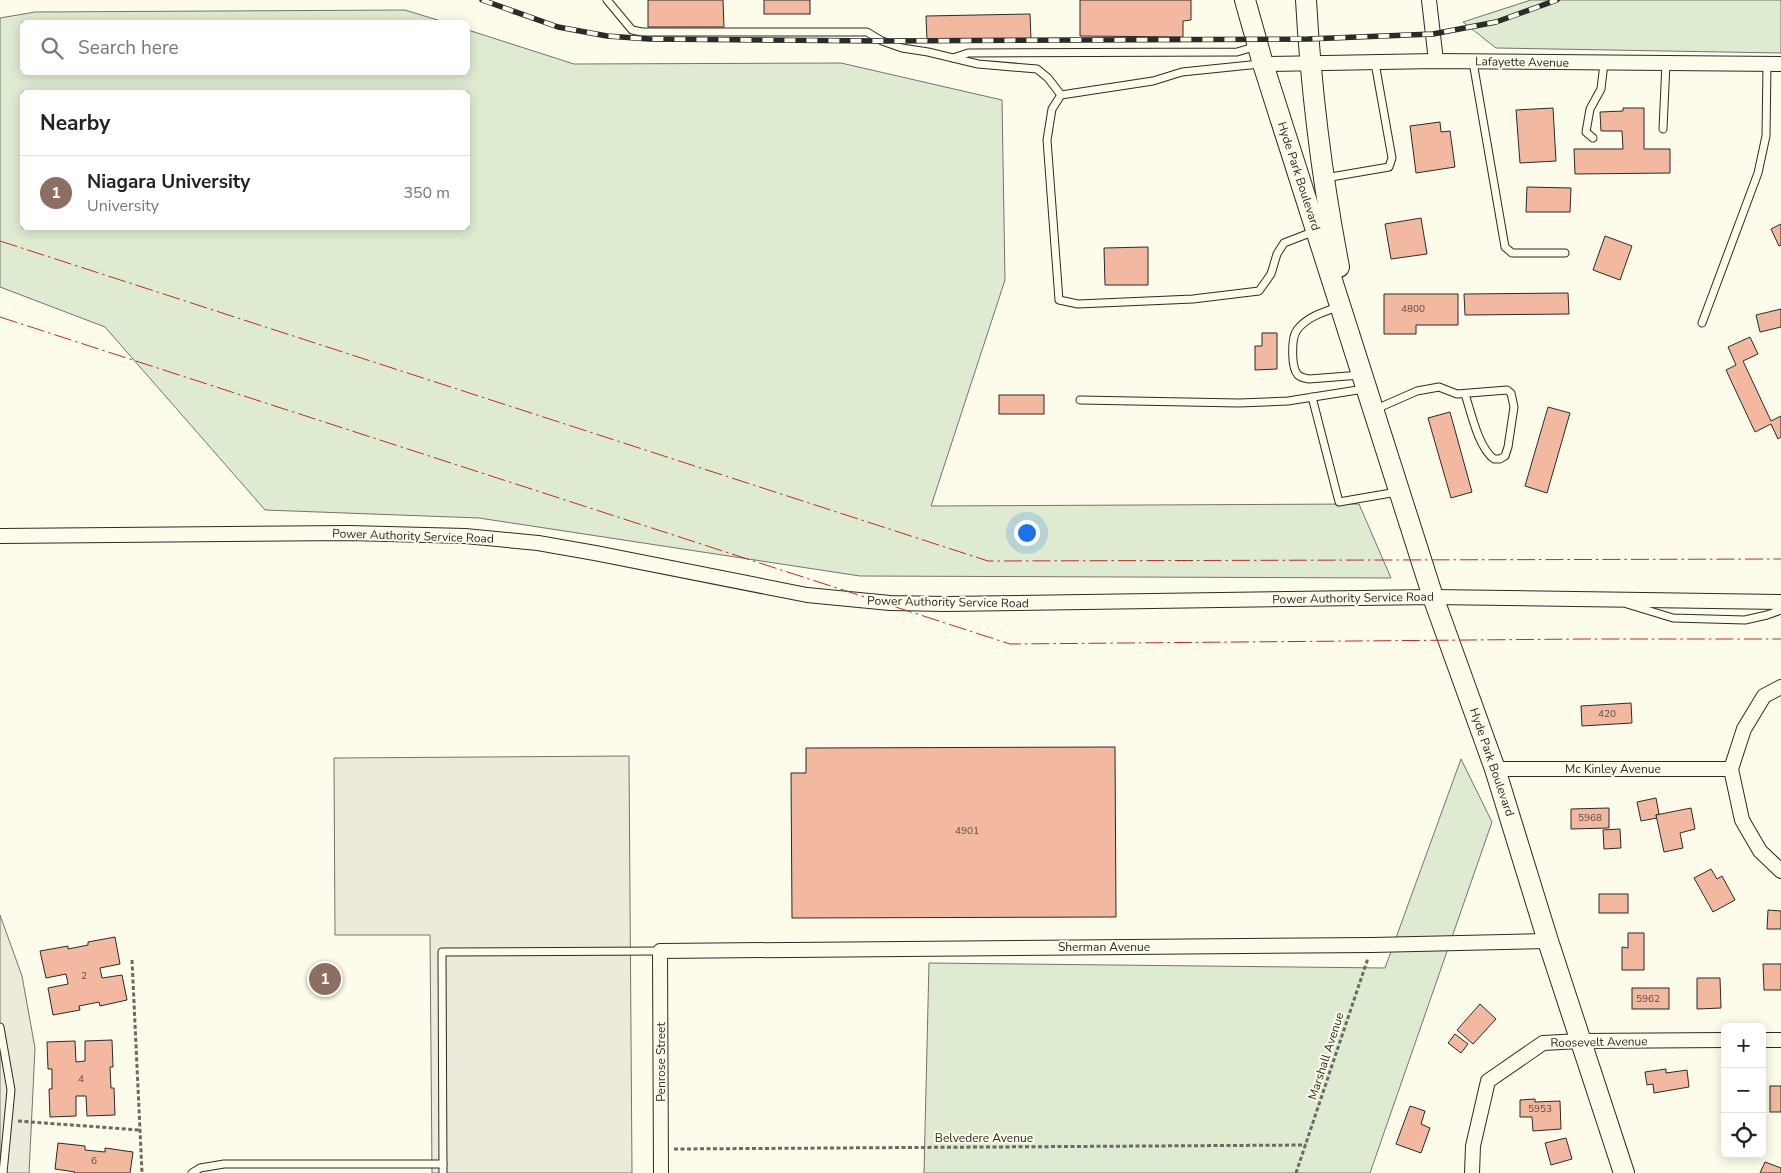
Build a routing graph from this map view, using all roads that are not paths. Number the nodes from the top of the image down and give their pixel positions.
1 (607, 0) edge
2 (1245, 0) edge
3 (1306, 0) edge
4 (1429, 0) edge
5 (1260, 55) junction
6 (952, 58) junction
7 (1436, 61) junction
8 (1474, 62) junction
9 (1375, 63) junction
10 (1604, 63) junction
11 (1666, 63) junction
12 (1311, 64) junction
13 (1774, 64) edge
14 (1061, 96) junction
15 (1663, 130) dead end
16 (1592, 138) dead end
17 (1324, 178) junction
18 (1316, 230) junction
19 (1565, 253) dead end
20 (1340, 306) junction
21 (1702, 323) dead end
22 (1355, 352) junction
23 (1364, 382) junction
24 (1465, 394) junction
25 (1312, 397) junction
26 (1080, 400) dead end
27 (1373, 410) junction
28 (1400, 492) junction
29 (0, 536) edge
30 (1433, 596) junction
31 (1610, 598) junction
32 (1781, 602) edge
33 (1781, 610) edge
34 (1781, 687) edge
35 (1496, 768) junction
36 (1732, 769) junction
37 (1781, 871) edge
38 (1548, 941) junction
39 (660, 951) junction
40 (0, 1027) edge
41 (1721, 1040) edge
42 (1766, 1040) edge
43 (1781, 1040) edge
44 (1580, 1041) junction
45 (443, 1164) junction
46 (3, 1173) edge
47 (192, 1173) edge
48 (443, 1173) edge
49 (661, 1173) edge
50 (1472, 1173) edge
51 (1624, 1173) edge

1 - 6 lane
2 - 5 main road, Hyde Park Boulevard
3 - 12 main road, Hyde Park Boulevard
4 - 7 street
5 - 6 lane
5 - 12 street, Lafayette Avenue
5 - 14 lane
5 - 18 main road, Hyde Park Boulevard
6 - 14 lane
7 - 8 street, Lafayette Avenue
7 - 9 street, Lafayette Avenue
8 - 10 street, Lafayette Avenue
8 - 19 lane
9 - 12 street, Lafayette Avenue
9 - 17 lane
10 - 11 street, Lafayette Avenue
10 - 16 lane
11 - 13 street, Lafayette Avenue
11 - 15 lane
12 - 17 main road, Hyde Park Boulevard
13 - 21 lane
14 - 18 lane
17 - 22 main road, Hyde Park Boulevard
18 - 20 main road, Hyde Park Boulevard
20 - 22 main road, Hyde Park Boulevard
20 - 23 lane
22 - 23 main road, Hyde Park Boulevard
23 - 25 lane
23 - 27 main road, Hyde Park Boulevard
24 - 24 lane
24 - 27 lane
25 - 26 lane
25 - 28 lane
27 - 28 main road, Hyde Park Boulevard
28 - 30 main road, Hyde Park Boulevard
29 - 30 street, Power Authority Service Road
30 - 31 street, Power Authority Service Road
30 - 35 main road, Hyde Park Boulevard
31 - 32 street, Power Authority Service Road
31 - 33 lane
34 - 36 street
35 - 36 street, Mc Kinley Avenue
35 - 38 main road, Hyde Park Boulevard
36 - 37 street
38 - 39 street, Sherman Avenue
38 - 44 main road, Hyde Park Boulevard
39 - 45 lane
39 - 49 street, Penrose Street
40 - 46 lane
41 - 44 street, Roosevelt Avenue
42 - 43 street
44 - 50 street, Roosevelt Avenue
44 - 51 main road, Hyde Park Boulevard
45 - 47 lane
45 - 48 lane

